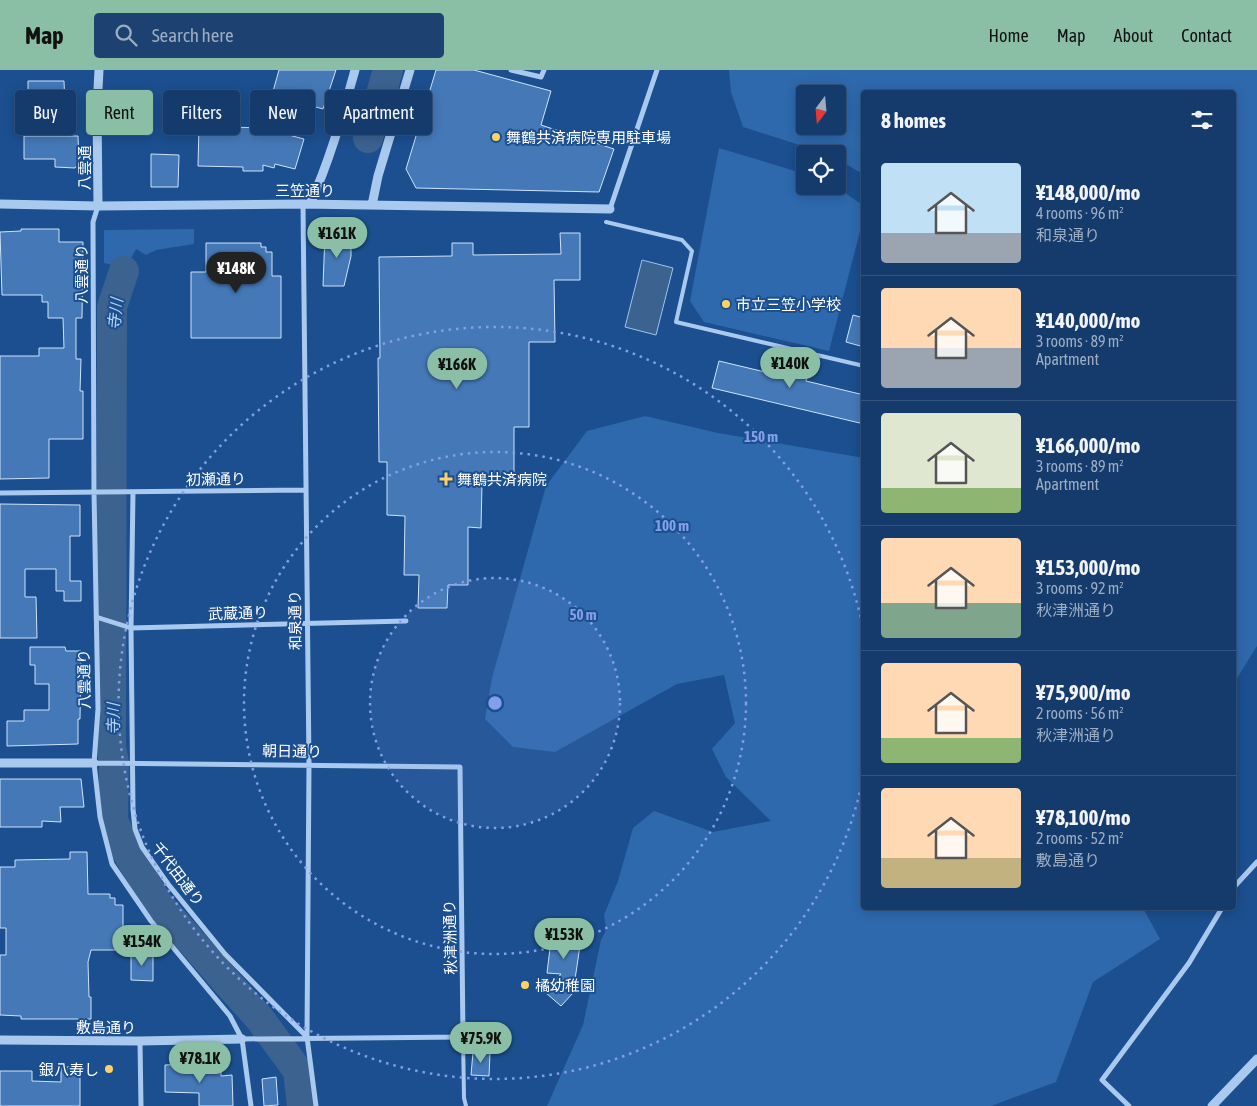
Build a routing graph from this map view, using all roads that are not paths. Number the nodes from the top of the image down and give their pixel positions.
1 (99, 70) edge
2 (355, 70) edge
3 (410, 70) edge
4 (511, 70) edge
5 (544, 70) edge
6 (657, 70) edge
7 (0, 204) edge
8 (306, 204) junction
9 (372, 205) junction
10 (98, 206) junction
11 (610, 209) joint
12 (606, 222) dead end
13 (861, 365) edge
14 (306, 490) junction
15 (94, 492) junction
16 (133, 492) junction
17 (0, 493) edge
18 (96, 616) junction
19 (406, 621) dead end
20 (307, 623) junction
21 (132, 628) junction
22 (0, 763) edge
23 (98, 763) junction
24 (133, 764) junction
25 (309, 765) junction
26 (460, 767) joint
27 (1257, 862) edge
28 (1236, 885) edge
29 (1221, 910) edge
30 (307, 1037) junction
31 (463, 1037) junction
32 (242, 1039) junction
33 (0, 1040) edge
34 (140, 1041) junction
35 (1257, 1059) edge
36 (141, 1106) edge
37 (251, 1106) edge
38 (316, 1106) edge
39 (466, 1106) edge
40 (1129, 1106) edge
41 (1212, 1106) edge

1 - 10 street, 八雲通
2 - 8 street
3 - 9 street
4 - 5 street
6 - 11 street
7 - 10 street, 三笠通り
8 - 9 street, 三笠通り
8 - 10 street, 三笠通り
8 - 14 street, 和泉通り
9 - 11 street, 三笠通り
10 - 15 street, 八雲通り
12 - 13 lane
14 - 16 street, 初瀬通り
14 - 20 street, 和泉通り
15 - 16 street, 初瀬通り
15 - 17 street
15 - 18 street, 八雲通り
16 - 21 street, 千代田通り
18 - 21 street
18 - 23 street, 八雲通り
19 - 20 street, 武蔵通り
20 - 21 street, 武蔵通り
20 - 25 street, 和泉通り
21 - 24 street, 千代田通り
22 - 23 street
23 - 24 street, 朝日通り
23 - 32 street, 八雲通り
24 - 25 street, 朝日通り
24 - 30 street, 千代田通り
25 - 26 street, 朝日通り
25 - 30 street, 和泉通り
26 - 31 street, 秋津洲通り
27 - 28 street
29 - 40 street
30 - 31 street
30 - 32 street
30 - 38 street
31 - 39 lane, 秋津洲通り
32 - 34 street, 敷島通り
32 - 37 street, 八雲通り
33 - 34 street, 敷島通り
34 - 36 street
35 - 41 street

